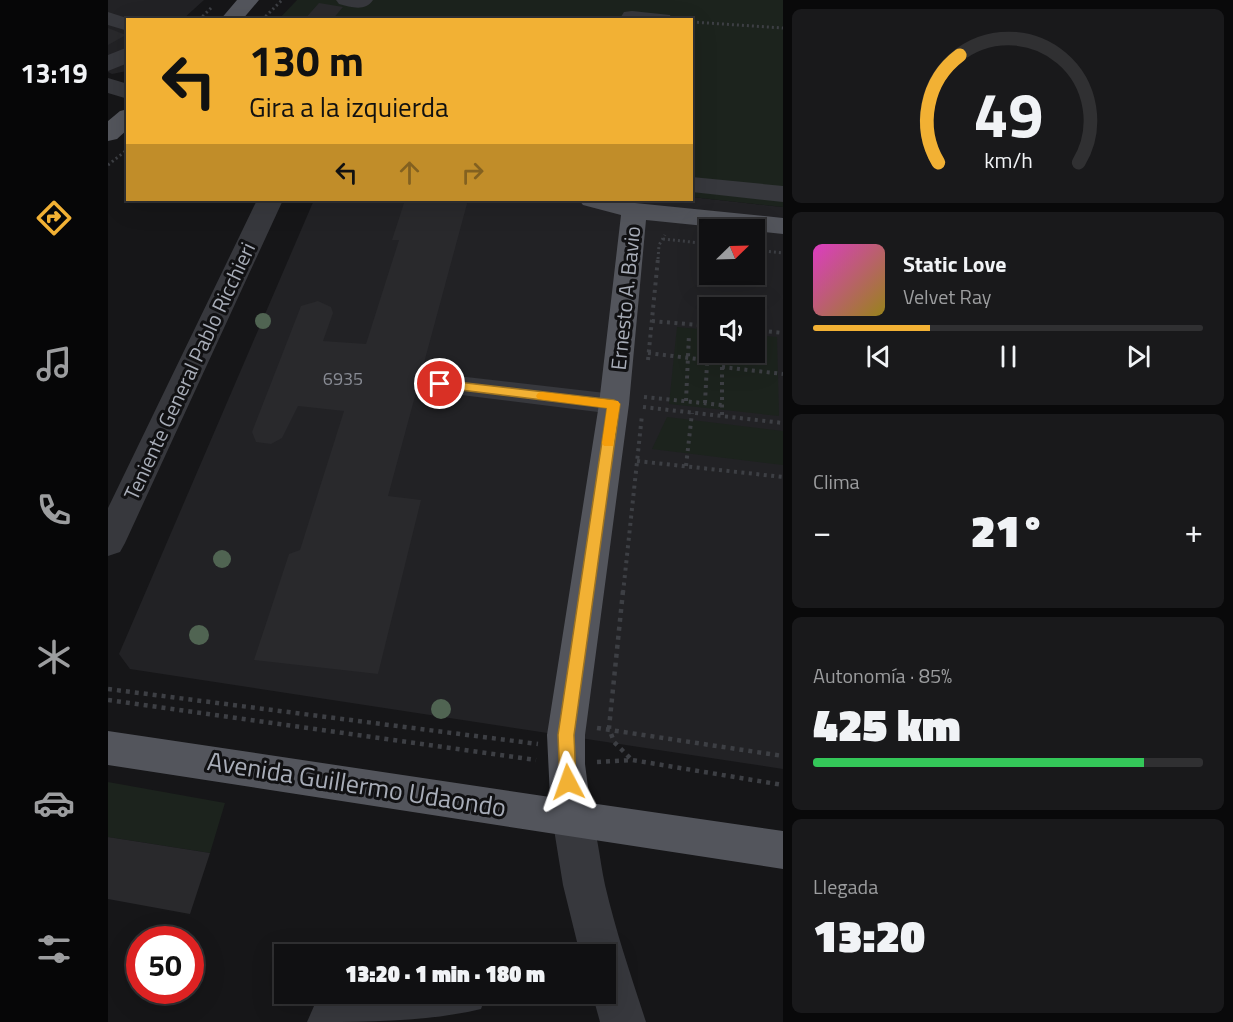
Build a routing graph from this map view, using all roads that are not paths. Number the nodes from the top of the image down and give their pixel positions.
1 (249, 0) edge
2 (346, 0) edge
3 (363, 0) edge
4 (221, 13) edge
5 (108, 18) edge
6 (126, 25) edge
7 (113, 65) edge
8 (126, 88) edge
9 (126, 118) edge
10 (108, 134) edge
11 (108, 139) edge
12 (126, 142) edge
13 (693, 185) edge
14 (783, 194) edge
15 (270, 201) edge
16 (596, 201) edge
17 (634, 211) junction
18 (783, 226) edge
19 (440, 384) dead end
20 (634, 403) junction
21 (108, 543) edge
22 (108, 748) edge
23 (572, 817) junction
24 (783, 850) edge
25 (600, 944) edge
26 (616, 999) edge
27 (414, 1004) edge
28 (330, 1022) edge
29 (623, 1022) edge

1 - 4 main road
2 - 3 street
5 - 6 street
7 - 8 street
9 - 10 main road
11 - 12 main road
13 - 14 street
15 - 21 street, Teniente General Pablo Ricchieri
16 - 17 main road
17 - 18 main road
17 - 20 main road, Ernesto A. Bavio
19 - 20 street
20 - 23 main road, Ernesto A. Bavio
22 - 23 main road, Avenida Guillermo Udaondo
23 - 24 main road, Avenida Guillermo Udaondo
23 - 25 street, Ernesto A. Bavio
26 - 29 street
27 - 28 street

